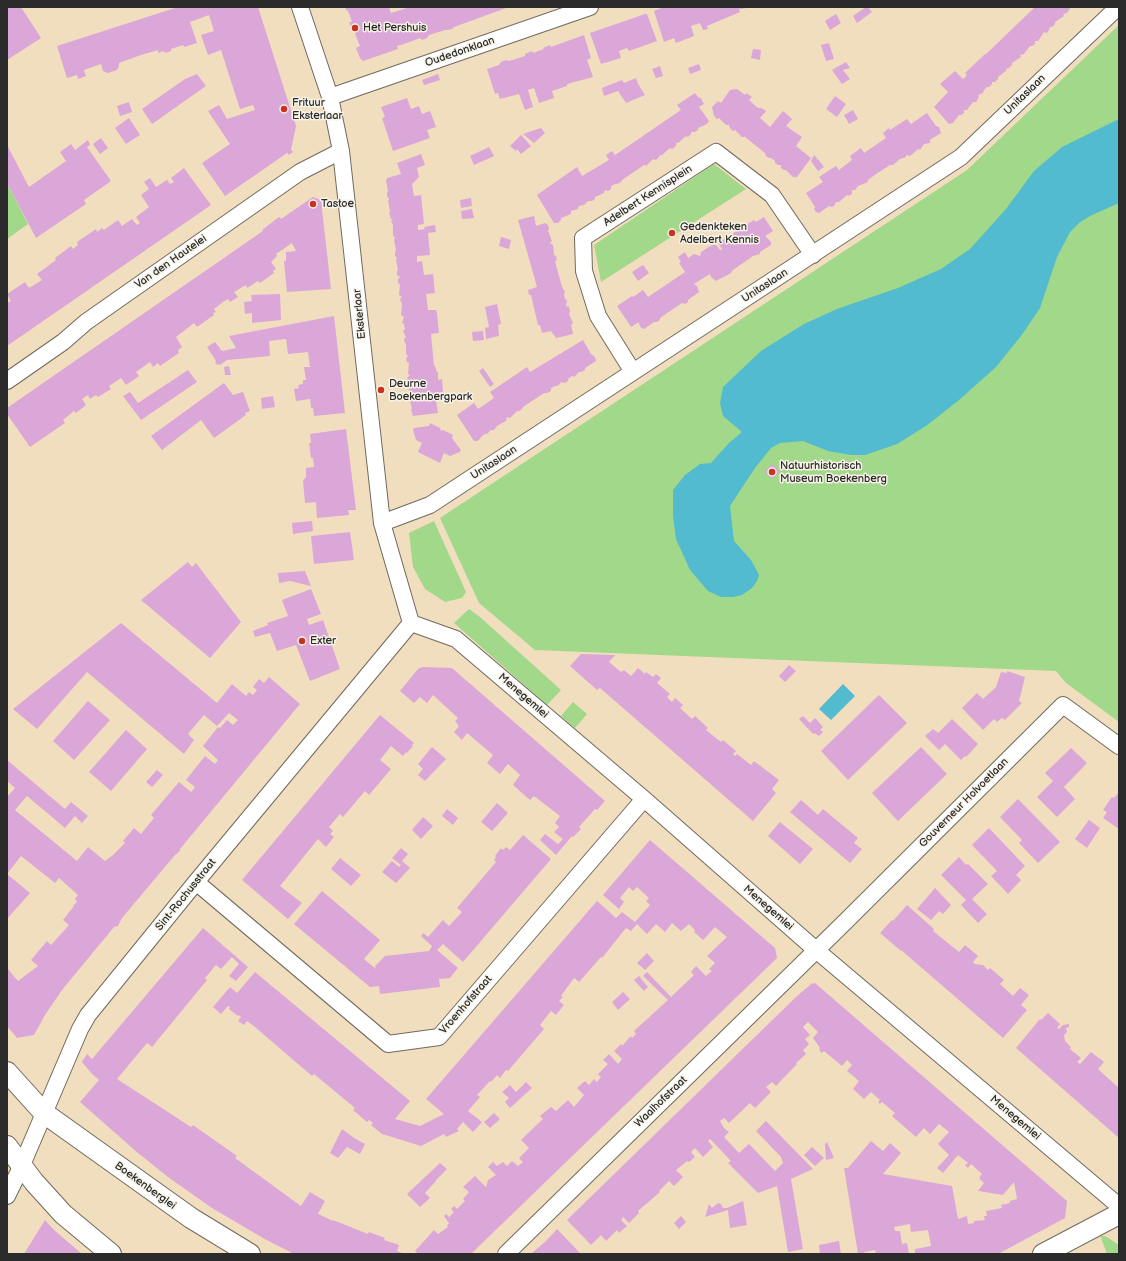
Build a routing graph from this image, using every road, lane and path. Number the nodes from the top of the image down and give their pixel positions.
1 (300, 7) edge
2 (590, 7) edge
3 (1118, 7) edge
4 (330, 96) junction
5 (341, 151) junction
6 (814, 254) junction
7 (632, 372) junction
8 (7, 381) edge
9 (382, 523) junction
10 (411, 624) junction
11 (1119, 746) edge
12 (644, 799) junction
13 (196, 882) junction
14 (816, 950) junction
15 (7, 1072) edge
16 (44, 1113) junction
17 (7, 1146) edge
18 (22, 1165) junction
19 (7, 1196) edge
20 (1119, 1206) edge
21 (1119, 1214) edge
22 (110, 1254) edge
23 (250, 1254) edge
24 (506, 1254) edge
25 (1043, 1254) edge

1 - 4 street, Eksterlaar
2 - 4 street, Oudedonklaan
3 - 6 street, Unitaslaan
4 - 5 street, Eksterlaar
5 - 8 street, Van den Hautelei
5 - 9 street, Eksterlaar
6 - 7 street, Unitaslaan
6 - 7 street, Adelbert Kennisplein
7 - 9 street, Unitaslaan
9 - 10 street, Eksterlaar
10 - 12 street, Menegemlei
10 - 13 street, Sint-Rochusstraat
11 - 14 street, Gouverneur Holvoetlaan
12 - 13 street, Vroenhofstraat
12 - 14 street, Menegemlei
13 - 16 street, Sint-Rochusstraat
14 - 20 street, Menegemlei
14 - 24 street, Waalhofstraat
15 - 16 street, Boekenberglei
16 - 18 street, Sint-Rochusstraat
16 - 23 street, Boekenberglei
17 - 18 street
18 - 19 street, Sint-Rochusstraat
18 - 22 street
21 - 25 street

